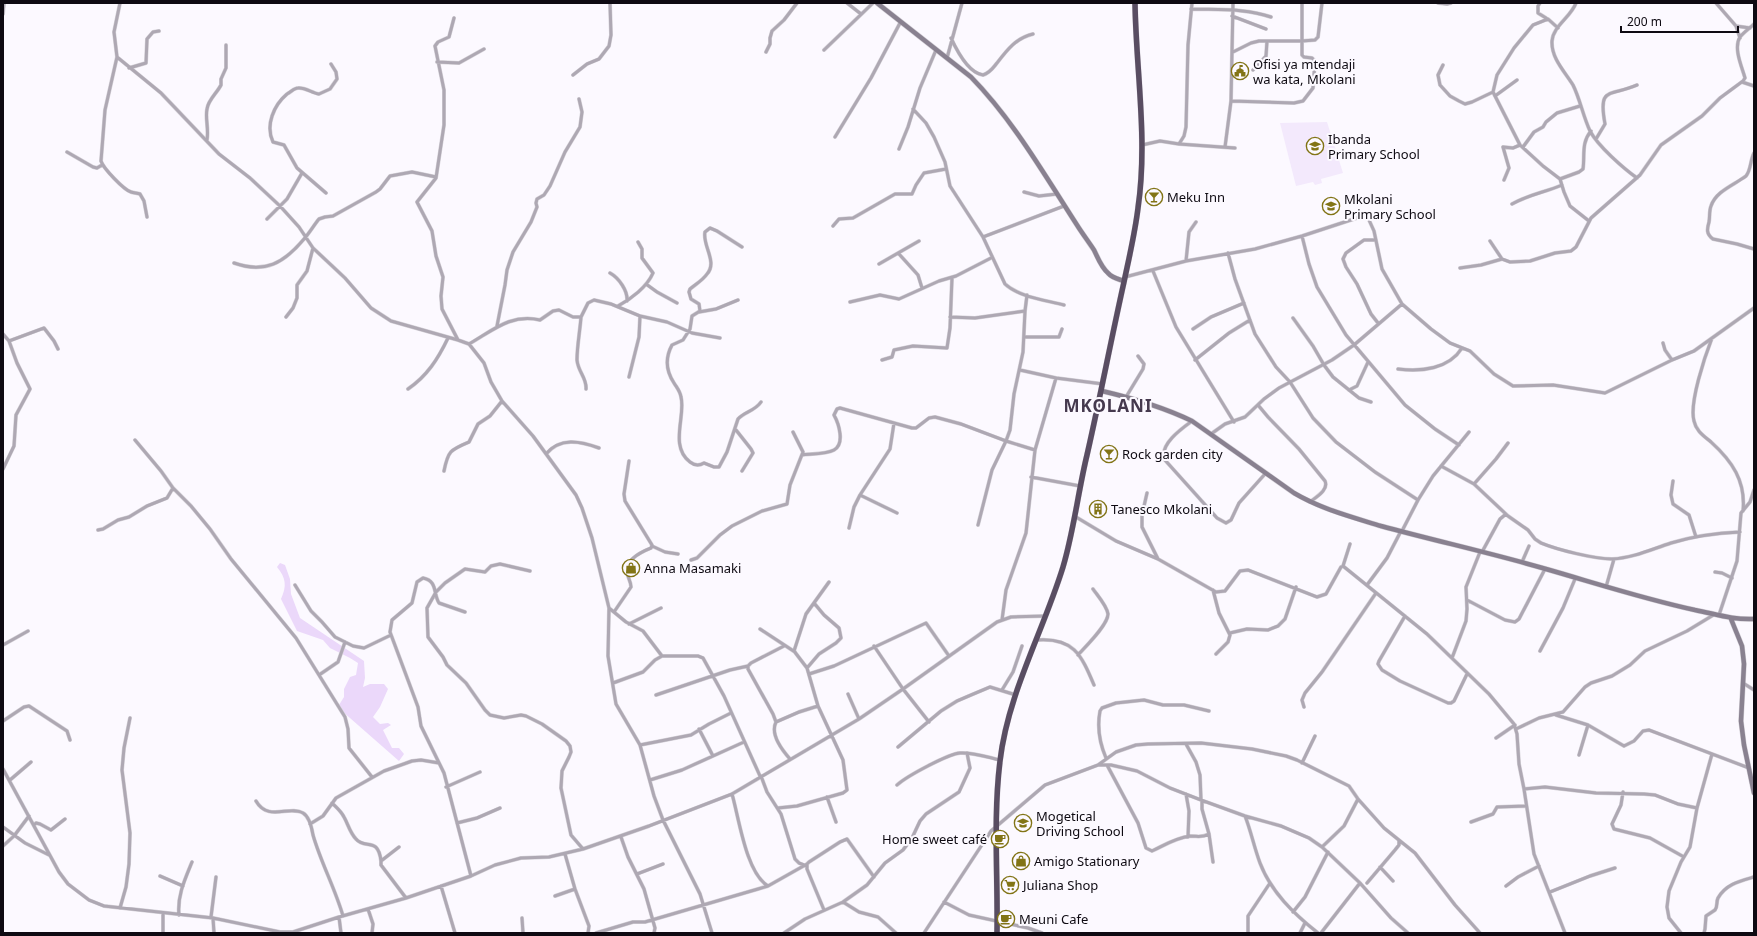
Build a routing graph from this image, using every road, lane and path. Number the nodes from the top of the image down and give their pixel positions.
1 (4, 3) edge
2 (120, 3) edge
3 (610, 3) edge
4 (797, 3) edge
5 (847, 3) edge
6 (873, 3) edge
7 (877, 3) edge
8 (962, 3) edge
9 (1135, 3) edge
10 (1192, 3) edge
11 (1233, 3) edge
12 (1302, 3) edge
13 (1322, 3) edge
14 (1438, 3) edge
15 (1451, 3) edge
16 (1540, 3) edge
17 (1576, 3) edge
18 (1716, 3) edge
19 (1191, 9) junction
20 (1232, 11) junction
21 (3, 14) edge
22 (861, 14) junction
23 (1232, 16) junction
24 (1271, 17) dead end
25 (454, 18) dead end
26 (1548, 19) junction
27 (900, 22) junction
28 (1754, 24) edge
29 (1736, 26) junction
30 (1558, 28) junction
31 (1750, 28) junction
32 (1266, 29) dead end
33 (159, 31) dead end
34 (1033, 34) dead end
35 (952, 38) junction
36 (1740, 38) junction
37 (1302, 40) junction
38 (1267, 41) junction
39 (226, 45) dead end
40 (484, 49) dead end
41 (824, 50) dead end
42 (936, 50) junction
43 (766, 52) dead end
44 (1233, 52) junction
45 (117, 57) junction
46 (946, 58) junction
47 (437, 62) junction
48 (331, 64) dead end
49 (1442, 65) dead end
50 (129, 68) junction
51 (1253, 70) dead end
52 (572, 75) dead end
53 (1517, 80) dead end
54 (1742, 82) junction
55 (1637, 85) dead end
56 (1754, 86) edge
57 (1493, 92) junction
58 (1495, 96) junction
59 (579, 99) dead end
60 (1230, 101) junction
61 (1580, 106) junction
62 (914, 109) junction
63 (1591, 131) junction
64 (835, 136) dead end
65 (1596, 139) junction
66 (207, 140) junction
67 (1179, 144) junction
68 (1142, 145) junction
69 (1521, 146) junction
70 (1225, 147) junction
71 (1235, 148) dead end
72 (899, 149) dead end
73 (67, 152) dead end
74 (1754, 153) edge
75 (102, 165) junction
76 (946, 169) junction
77 (302, 173) junction
78 (436, 177) junction
79 (1637, 178) junction
80 (1560, 179) junction
81 (1504, 180) dead end
82 (1562, 185) junction
83 (1024, 192) dead end
84 (326, 193) dead end
85 (1057, 194) junction
86 (1512, 204) dead end
87 (280, 206) junction
88 (1064, 206) junction
89 (147, 217) dead end
90 (267, 219) dead end
91 (1589, 221) junction
92 (1196, 222) dead end
93 (833, 226) dead end
94 (1302, 236) junction
95 (983, 237) junction
96 (305, 238) junction
97 (1376, 240) junction
98 (919, 241) dead end
99 (1490, 241) dead end
100 (638, 242) dead end
101 (312, 248) junction
102 (742, 248) dead end
103 (1754, 249) edge
104 (1228, 253) junction
105 (899, 254) junction
106 (991, 258) junction
107 (1502, 259) junction
108 (1186, 262) junction
109 (234, 263) dead end
110 (879, 264) dead end
111 (1460, 268) dead end
112 (1153, 271) junction
113 (610, 273) dead end
114 (952, 278) junction
115 (1124, 279) junction
116 (646, 284) junction
117 (922, 288) junction
118 (1027, 295) junction
119 (738, 300) dead end
120 (627, 301) junction
121 (850, 302) dead end
122 (677, 303) dead end
123 (1244, 303) junction
124 (1402, 304) junction
125 (1064, 305) dead end
126 (618, 306) junction
127 (1754, 308) edge
128 (1025, 311) junction
129 (699, 312) junction
130 (640, 316) junction
131 (286, 317) dead end
132 (581, 317) junction
133 (950, 317) junction
134 (1293, 318) dead end
135 (1250, 320) junction
136 (1378, 323) junction
137 (497, 326) junction
138 (1062, 329) dead end
139 (1193, 329) dead end
140 (689, 332) junction
141 (3, 334) edge
142 (1713, 336) junction
143 (1025, 337) junction
144 (448, 338) junction
145 (720, 338) dead end
146 (458, 340) junction
147 (9, 341) junction
148 (1663, 343) dead end
149 (469, 344) junction
150 (1354, 345) junction
151 (1462, 348) junction
152 (58, 350) dead end
153 (1138, 356) dead end
154 (882, 360) dead end
155 (1195, 360) junction
156 (1672, 360) junction
157 (1368, 362) junction
158 (1324, 365) junction
159 (1398, 369) dead end
160 (1020, 370) junction
161 (629, 377) dead end
162 (1056, 378) junction
163 (1290, 382) junction
164 (1103, 384) junction
165 (408, 389) dead end
166 (586, 389) dead end
167 (1348, 390) junction
168 (1102, 391) junction
169 (1126, 398) junction
170 (502, 401) junction
171 (761, 402) dead end
172 (1371, 402) dead end
173 (1258, 405) junction
174 (1192, 421) junction
175 (1234, 422) junction
176 (894, 423) junction
177 (736, 430) junction
178 (793, 432) dead end
179 (1469, 432) dead end
180 (1210, 434) junction
181 (135, 440) dead end
182 (1006, 441) junction
183 (1508, 443) dead end
184 (1460, 445) junction
185 (599, 448) dead end
186 (1035, 450) junction
187 (546, 454) junction
188 (802, 455) junction
189 (629, 461) dead end
190 (1441, 466) junction
191 (3, 469) edge
192 (444, 471) dead end
193 (742, 472) dead end
194 (1265, 474) junction
195 (1031, 477) junction
196 (1673, 481) dead end
197 (1474, 484) junction
198 (1080, 486) junction
199 (173, 488) junction
200 (1754, 490) edge
201 (1147, 493) dead end
202 (860, 495) junction
203 (1418, 500) junction
204 (1310, 502) junction
205 (1743, 511) junction
206 (897, 513) dead end
207 (1506, 514) junction
208 (1076, 517) junction
209 (978, 525) dead end
210 (849, 528) dead end
211 (98, 530) dead end
212 (1401, 531) junction
213 (1740, 532) junction
214 (1696, 537) junction
215 (1350, 544) dead end
216 (652, 546) junction
217 (1529, 546) dead end
218 (1481, 552) junction
219 (678, 554) dead end
220 (1158, 559) junction
221 (1614, 559) junction
222 (691, 560) dead end
223 (1521, 563) junction
224 (1343, 566) junction
225 (1545, 569) junction
226 (530, 571) dead end
227 (1715, 572) dead end
228 (1732, 578) junction
229 (1575, 579) junction
230 (829, 582) dead end
231 (296, 585) dead end
232 (1367, 586) junction
233 (1606, 587) junction
234 (1296, 588) junction
235 (1093, 589) dead end
236 (1213, 590) junction
237 (436, 592) junction
238 (1376, 593) junction
239 (1467, 600) junction
240 (814, 603) junction
241 (609, 608) junction
242 (661, 608) dead end
243 (465, 612) dead end
244 (614, 612) junction
245 (1717, 614) junction
246 (1046, 616) junction
247 (1405, 616) junction
248 (1754, 618) edge
249 (1731, 619) junction
250 (1002, 620) junction
251 (629, 624) junction
252 (760, 629) dead end
253 (28, 631) dead end
254 (1230, 632) junction
255 (391, 635) junction
256 (1036, 640) junction
257 (345, 642) junction
258 (3, 645) edge
259 (784, 646) junction
260 (874, 646) junction
261 (1022, 646) dead end
262 (1540, 650) dead end
263 (795, 652) junction
264 (1216, 654) dead end
265 (1078, 655) junction
266 (662, 656) junction
267 (949, 656) junction
268 (1452, 658) junction
269 (748, 666) junction
270 (807, 668) junction
271 (809, 674) junction
272 (1467, 674) junction
273 (319, 675) junction
274 (714, 676) junction
275 (613, 683) junction
276 (1743, 683) junction
277 (1094, 685) dead end
278 (903, 689) junction
279 (1002, 690) junction
280 (1754, 690) edge
281 (848, 694) dead end
282 (656, 695) dead end
283 (1016, 695) junction
284 (818, 706) junction
285 (1304, 707) dead end
286 (1209, 710) dead end
287 (731, 713) junction
288 (1554, 715) junction
289 (130, 718) dead end
290 (859, 719) junction
291 (3, 721) edge
292 (776, 722) junction
293 (929, 722) junction
294 (1588, 725) junction
295 (1516, 727) junction
296 (699, 729) junction
297 (831, 735) junction
298 (1315, 736) dead end
299 (1496, 738) dead end
300 (70, 740) dead end
301 (744, 742) junction
302 (1186, 744) junction
303 (640, 745) junction
304 (898, 747) dead end
305 (967, 753) junction
306 (1712, 754) junction
307 (1579, 755) dead end
308 (713, 756) junction
309 (1106, 758) junction
310 (790, 759) junction
311 (1000, 760) junction
312 (31, 762) dead end
313 (439, 763) junction
314 (1302, 763) junction
315 (1098, 765) junction
316 (1106, 765) junction
317 (1750, 768) junction
318 (3, 769) edge
319 (480, 772) dead end
320 (761, 776) junction
321 (372, 777) junction
322 (10, 780) junction
323 (650, 780) junction
324 (897, 785) dead end
325 (1753, 785) edge
326 (446, 787) junction
327 (1524, 789) junction
328 (1623, 792) junction
329 (1754, 793) edge
330 (732, 794) junction
331 (1186, 794) junction
332 (827, 796) junction
333 (1358, 799) junction
334 (1202, 800) junction
335 (256, 802) dead end
336 (332, 803) junction
337 (1526, 806) junction
338 (500, 808) dead end
339 (778, 808) junction
340 (1697, 808) junction
341 (29, 816) junction
342 (1245, 816) junction
343 (65, 819) dead end
344 (663, 820) junction
345 (836, 822) dead end
346 (1471, 822) dead end
347 (457, 823) junction
348 (310, 824) junction
349 (34, 825) junction
350 (997, 826) junction
351 (3, 827) edge
352 (1208, 834) junction
353 (14, 836) junction
354 (1188, 836) junction
355 (621, 837) junction
356 (1399, 841) junction
357 (3, 846) edge
358 (1322, 846) junction
359 (399, 847) dead end
360 (583, 849) junction
361 (1328, 852) junction
362 (565, 854) junction
363 (49, 855) junction
364 (1684, 857) junction
365 (381, 861) junction
366 (192, 862) dead end
367 (1213, 862) dead end
368 (663, 864) dead end
369 (806, 864) junction
370 (1539, 866) junction
371 (1380, 867) junction
372 (1615, 868) dead end
373 (637, 874) junction
374 (160, 876) dead end
375 (471, 876) junction
376 (216, 877) dead end
377 (874, 877) junction
378 (1754, 877) edge
379 (1393, 881) dead end
380 (1270, 883) junction
381 (1360, 883) junction
382 (1367, 883) dead end
383 (183, 886) junction
384 (442, 886) junction
385 (768, 886) junction
386 (1506, 886) dead end
387 (575, 890) junction
388 (1550, 892) junction
389 (555, 896) dead end
390 (406, 898) junction
391 (843, 902) junction
392 (944, 902) junction
393 (704, 905) junction
394 (120, 908) junction
395 (368, 909) junction
396 (824, 910) junction
397 (1293, 912) junction
398 (163, 913) junction
399 (179, 915) junction
400 (339, 916) junction
401 (343, 916) junction
402 (212, 918) junction
403 (522, 918) dead end
404 (653, 920) junction
405 (997, 922) junction
406 (1305, 923) junction
407 (589, 931) edge
408 (271, 932) edge
409 (162, 933) edge
410 (214, 933) edge
411 (287, 933) edge
412 (341, 933) edge
413 (372, 933) edge
414 (456, 933) edge
415 (523, 933) edge
416 (596, 933) edge
417 (654, 933) edge
418 (712, 933) edge
419 (784, 933) edge
420 (896, 933) edge
421 (924, 933) edge
422 (997, 933) edge
423 (1042, 933) edge
424 (1248, 933) edge
425 (1300, 933) edge
426 (1318, 933) edge
427 (1321, 933) edge
428 (1408, 933) edge
429 (1480, 933) edge
430 (1565, 933) edge
431 (1682, 933) edge
432 (1704, 933) edge

1 - 21 street
2 - 45 street
3 - 52 street
4 - 43 street
5 - 22 street
6 - 22 street
7 - 27 street
8 - 35 street
9 - 68 highway
10 - 19 street
11 - 20 street
12 - 37 street
13 - 37 street
14 - 15 street
16 - 26 street
17 - 30 street
18 - 29 street
19 - 20 street
19 - 67 street
20 - 23 street
20 - 24 street
22 - 41 street
23 - 32 street
23 - 44 street
25 - 47 street
26 - 30 street
26 - 57 street
27 - 42 street
27 - 64 street
28 - 31 street
29 - 31 street
29 - 36 street
30 - 61 street
31 - 36 street
33 - 50 street
34 - 35 street
35 - 46 street
36 - 54 street
37 - 38 street
37 - 60 street
38 - 44 street
38 - 51 street
39 - 66 street
40 - 47 street
42 - 46 street
42 - 62 street
44 - 60 street
45 - 50 street
45 - 75 street
46 - 85 street
47 - 78 street
48 - 77 street
49 - 57 street
50 - 66 street
53 - 58 street
54 - 56 street
54 - 79 street
55 - 65 street
57 - 58 street
58 - 69 street
59 - 137 street
60 - 70 street
61 - 63 street
61 - 69 street
62 - 72 street
62 - 76 street
63 - 65 street
63 - 80 street
65 - 79 street
66 - 87 street
67 - 68 street
67 - 70 street
68 - 115 highway
69 - 80 street
69 - 81 street
70 - 71 street
73 - 75 street
74 - 103 street
75 - 89 street
76 - 93 street
76 - 95 street
77 - 84 street
77 - 87 street
78 - 96 street
78 - 146 street
79 - 91 street
80 - 82 street
82 - 86 street
82 - 91 street
83 - 85 street
85 - 88 street
87 - 90 street
87 - 96 street
88 - 95 street
88 - 115 street
91 - 107 street
92 - 108 street
94 - 97 street
94 - 104 street
94 - 150 street
95 - 106 street
96 - 101 street
96 - 109 street
97 - 124 street
97 - 136 street
98 - 105 street
99 - 107 street
100 - 116 street
101 - 131 street
101 - 144 street
102 - 129 street
104 - 108 street
104 - 123 street
105 - 110 street
105 - 117 street
106 - 114 street
106 - 118 street
107 - 111 street
108 - 112 street
112 - 115 street
112 - 155 street
113 - 120 street
114 - 117 street
114 - 133 street
115 - 164 highway
116 - 120 street
116 - 122 street
117 - 121 street
118 - 125 street
118 - 128 street
119 - 129 street
120 - 126 street
123 - 135 street
123 - 139 street
124 - 136 street
124 - 151 street
126 - 130 street
126 - 132 street
127 - 142 street
128 - 133 street
128 - 143 street
129 - 140 street
130 - 140 street
130 - 161 street
132 - 137 street
132 - 166 street
133 - 154 street
134 - 158 street
135 - 155 street
135 - 163 street
136 - 150 street
137 - 149 street
138 - 143 street
140 - 145 street
140 - 177 street
141 - 147 street
142 - 156 street
142 - 205 street
143 - 160 street
144 - 146 street
144 - 165 street
146 - 149 street
147 - 152 street
147 - 191 street
148 - 156 street
149 - 170 street
150 - 157 street
150 - 158 street
151 - 156 street
151 - 159 street
153 - 169 street
155 - 175 street
157 - 167 street
157 - 184 street
158 - 163 street
158 - 167 street
160 - 162 street
160 - 182 street
162 - 164 street
162 - 186 street
163 - 173 street
163 - 203 street
164 - 168 highway
167 - 172 street
168 - 169 street
168 - 198 highway
169 - 174 street
170 - 187 street
170 - 192 street
171 - 177 street
173 - 175 street
173 - 204 street
174 - 180 street
174 - 194 street
175 - 180 street
176 - 182 street
176 - 188 street
176 - 202 street
177 - 193 street
178 - 188 street
179 - 184 street
180 - 194 street
181 - 199 street
182 - 186 street
182 - 209 street
183 - 197 street
184 - 190 street
185 - 187 street
186 - 195 street
187 - 241 street
188 - 222 street
189 - 216 street
190 - 197 street
190 - 203 street
194 - 204 street
195 - 198 street
195 - 250 street
196 - 214 street
197 - 207 street
198 - 208 highway
199 - 211 street
199 - 273 street
200 - 205 street
201 - 220 street
202 - 206 street
202 - 210 street
203 - 212 street
204 - 212 street
205 - 213 street
207 - 218 street
207 - 221 street
208 - 220 street
208 - 246 highway
212 - 218 street
212 - 232 street
213 - 214 street
213 - 228 street
214 - 221 street
215 - 224 street
216 - 219 street
216 - 244 street
217 - 223 street
218 - 223 street
218 - 239 street
220 - 236 street
221 - 233 street
223 - 225 street
224 - 232 street
224 - 234 street
225 - 229 street
225 - 239 street
226 - 237 street
227 - 228 street
228 - 245 street
229 - 233 street
229 - 262 street
230 - 240 street
231 - 257 street
232 - 238 street
233 - 245 street
234 - 236 street
234 - 254 street
235 - 265 street
236 - 254 street
237 - 243 street
237 - 255 street
237 - 360 street
238 - 247 street
238 - 285 street
239 - 268 street
240 - 263 street
240 - 270 street
241 - 244 street
241 - 275 street
242 - 251 street
244 - 251 street
245 - 249 street
245 - 288 street
246 - 250 street
246 - 256 highway
247 - 268 street
247 - 272 street
248 - 249 street
249 - 276 street
250 - 267 street
251 - 266 street
252 - 259 street
253 - 258 street
254 - 264 street
255 - 257 street
255 - 313 street
256 - 265 street
256 - 283 highway
257 - 273 street
259 - 263 street
259 - 269 street
260 - 267 street
260 - 271 street
260 - 278 street
261 - 279 street
263 - 270 street
265 - 277 street
266 - 274 street
266 - 275 street
267 - 278 street
268 - 272 street
269 - 274 street
269 - 292 street
270 - 271 street
271 - 284 street
272 - 295 street
273 - 321 street
274 - 282 street
274 - 287 street
275 - 303 street
276 - 280 street
276 - 317 street
278 - 290 street
278 - 293 street
279 - 283 street
279 - 293 street
281 - 290 street
283 - 311 highway
284 - 292 street
284 - 297 street
286 - 309 street
287 - 296 street
287 - 301 street
288 - 294 street
288 - 295 street
289 - 394 street
290 - 297 street
291 - 300 street
292 - 310 street
293 - 304 street
294 - 306 street
294 - 307 street
295 - 299 street
295 - 327 street
296 - 303 street
296 - 308 street
297 - 310 street
297 - 332 street
298 - 314 street
301 - 308 street
301 - 320 street
302 - 309 street
302 - 314 street
302 - 334 street
303 - 323 street
305 - 311 street
305 - 324 street
305 - 377 street
306 - 317 street
306 - 340 street
308 - 323 street
309 - 315 street
310 - 320 street
311 - 350 highway
312 - 322 street
313 - 321 street
313 - 326 street
314 - 333 street
315 - 316 street
315 - 350 street
316 - 331 street
316 - 354 street
317 - 325 street
318 - 322 street
319 - 326 street
320 - 330 street
320 - 339 street
321 - 336 street
322 - 341 street
323 - 344 street
325 - 329 street
326 - 347 street
327 - 328 street
327 - 337 street
328 - 340 street
328 - 364 street
330 - 344 street
330 - 385 street
331 - 334 street
331 - 354 street
332 - 339 street
332 - 345 street
333 - 356 street
333 - 358 street
334 - 342 street
334 - 352 street
335 - 348 street
336 - 348 street
336 - 365 street
337 - 346 street
337 - 370 street
338 - 347 street
339 - 369 street
340 - 364 street
341 - 349 street
341 - 353 street
342 - 358 street
342 - 380 street
343 - 349 street
344 - 355 street
344 - 393 street
347 - 375 street
348 - 401 street
349 - 363 street
350 - 392 street
350 - 405 highway
351 - 353 street
352 - 354 street
352 - 367 street
353 - 357 street
353 - 363 street
355 - 360 street
355 - 373 street
356 - 371 street
356 - 429 street
358 - 361 street
359 - 365 street
360 - 362 street
361 - 381 street
361 - 397 street
362 - 375 street
362 - 387 street
363 - 394 street
364 - 431 street
365 - 390 street
366 - 383 street
368 - 373 street
369 - 377 street
369 - 385 street
369 - 396 street
370 - 386 street
370 - 388 street
371 - 379 street
371 - 382 street
372 - 388 street
373 - 404 street
374 - 383 street
375 - 384 street
376 - 402 street
377 - 391 street
378 - 432 street
380 - 397 street
380 - 424 street
381 - 427 street
381 - 428 street
383 - 399 street
384 - 390 street
384 - 414 street
385 - 393 street
387 - 389 street
387 - 407 street
388 - 430 street
390 - 395 street
391 - 396 street
391 - 420 street
392 - 405 street
392 - 421 street
393 - 404 street
393 - 418 street
394 - 398 street
395 - 401 street
395 - 413 street
396 - 419 street
397 - 406 street
398 - 399 street
398 - 409 street
399 - 402 street
400 - 401 street
400 - 411 street
400 - 412 street
402 - 408 street
402 - 410 street
403 - 415 street
404 - 416 street
404 - 417 street
405 - 422 highway
405 - 423 street
406 - 425 street
406 - 426 street
407 - 416 street
408 - 411 street

